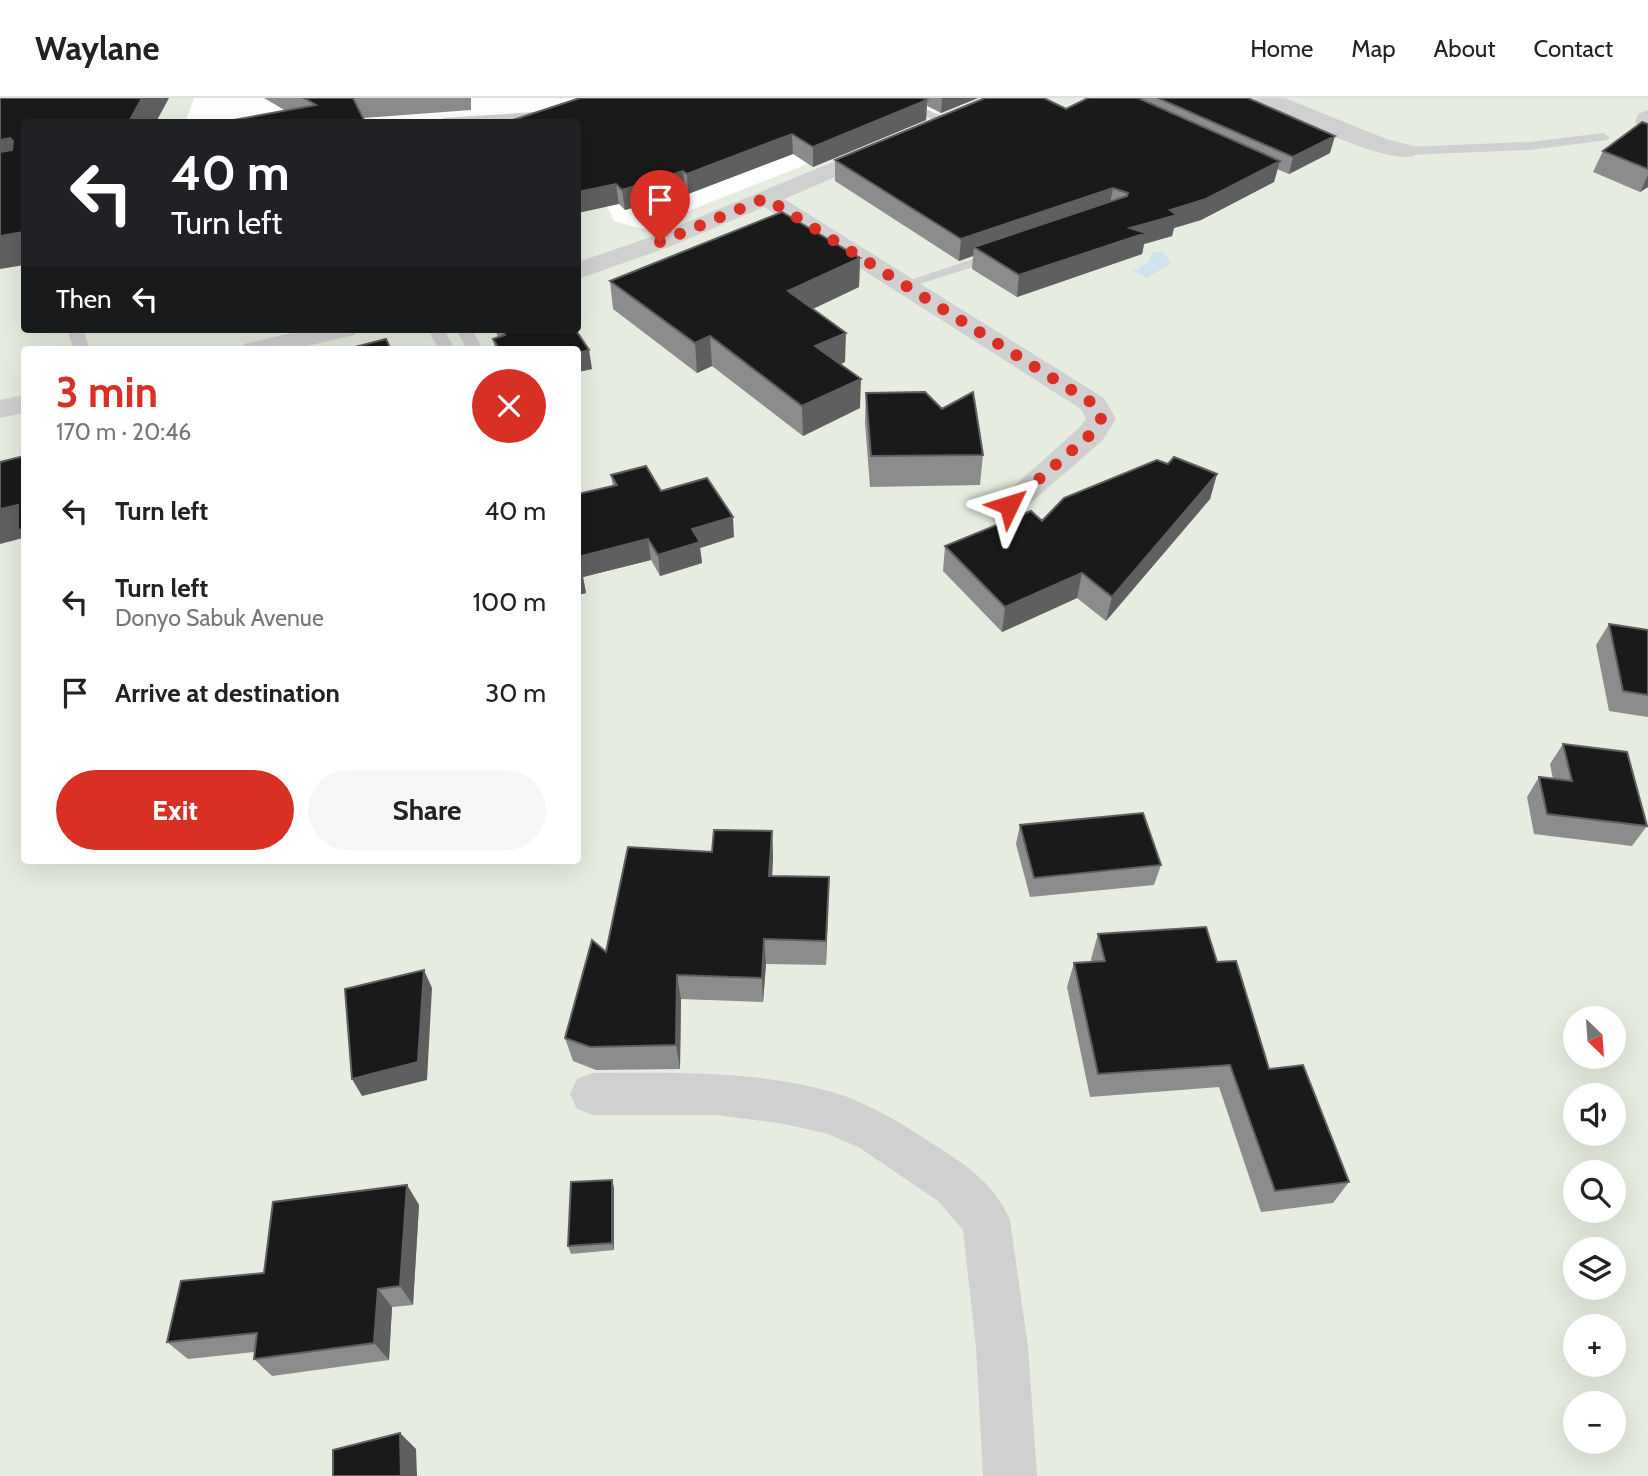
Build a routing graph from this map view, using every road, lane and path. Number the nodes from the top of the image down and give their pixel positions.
1 (894, 98) edge
2 (1265, 98) edge
3 (970, 113) edge
4 (565, 114) edge
5 (1648, 114) edge
6 (489, 119) edge
7 (947, 122) junction
8 (1648, 127) edge
9 (1603, 137) dead end
10 (1406, 151) joint
11 (766, 198) junction
12 (1010, 251) edge
13 (581, 270) edge
14 (905, 284) junction
15 (327, 333) edge
16 (271, 346) edge
17 (21, 405) edge
18 (0, 410) edge
19 (1009, 505) dead end
20 (593, 1094) dead end
21 (1010, 1476) edge

1 - 7 lane
2 - 10 street
3 - 7 street
4 - 6 lane
5 - 8 lane
7 - 11 street
9 - 10 lane
11 - 13 street
11 - 14 street
12 - 14 lane
14 - 19 street
15 - 16 street
17 - 18 street
20 - 21 street

